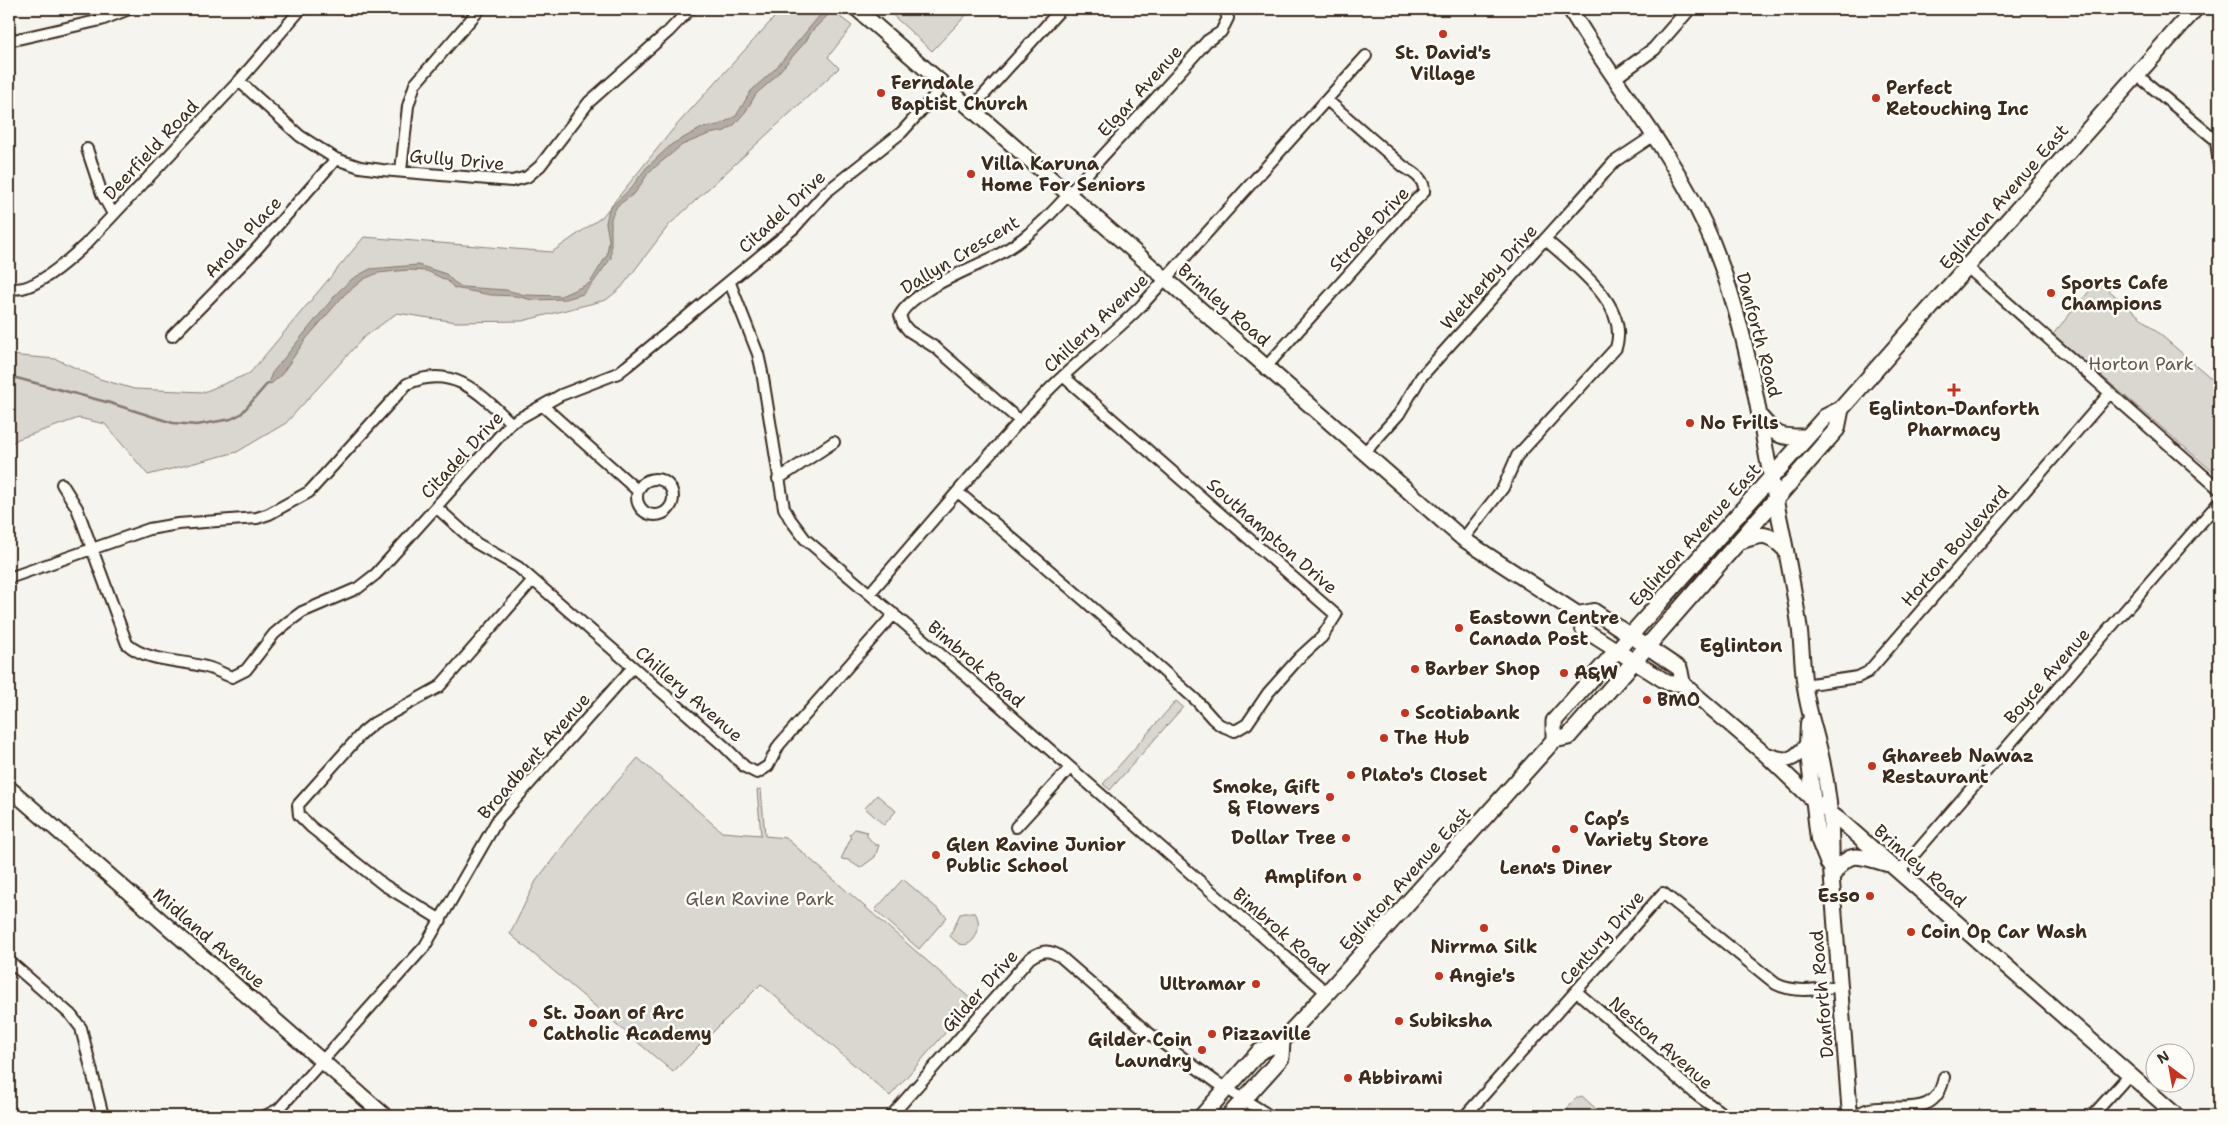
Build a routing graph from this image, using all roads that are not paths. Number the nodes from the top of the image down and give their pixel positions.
1 (129, 9) edge
2 (301, 9) edge
3 (480, 9) edge
4 (690, 9) edge
5 (857, 9) edge
6 (1061, 9) edge
7 (1224, 9) edge
8 (1570, 9) edge
9 (1689, 9) edge
10 (2195, 9) edge
11 (9, 41) edge
12 (1366, 56) dead end
13 (2137, 74) junction
14 (1614, 78) junction
15 (239, 81) junction
16 (944, 85) junction
17 (1327, 100) junction
18 (971, 109) junction
19 (1653, 136) junction
20 (2218, 140) edge
21 (87, 149) dead end
22 (336, 159) junction
23 (2219, 166) edge
24 (401, 171) junction
25 (1069, 194) junction
26 (113, 214) junction
27 (1545, 239) junction
28 (1967, 267) junction
29 (1166, 279) junction
30 (730, 283) junction
31 (9, 287) edge
32 (172, 336) dead end
33 (1266, 367) junction
34 (1063, 376) junction
35 (2110, 393) junction
36 (543, 406) junction
37 (1841, 409) junction
38 (1760, 418) junction
39 (1020, 421) junction
40 (511, 423) junction
41 (1807, 437) junction
42 (834, 442) dead end
43 (1364, 453) junction
44 (1772, 476) junction
45 (778, 479) junction
46 (62, 484) dead end
47 (2219, 489) edge
48 (638, 491) dead end
49 (958, 492) junction
50 (1776, 499) junction
51 (2219, 502) edge
52 (436, 507) junction
53 (1463, 539) junction
54 (1738, 542) junction
55 (92, 549) junction
56 (1785, 549) junction
57 (9, 578) edge
58 (533, 580) junction
59 (870, 593) junction
60 (894, 614) junction
61 (1578, 614) junction
62 (1631, 636) junction
63 (1647, 647) junction
64 (1617, 651) junction
65 (1635, 662) junction
66 (633, 667) junction
67 (1683, 684) junction
68 (1804, 685) junction
69 (1809, 710) junction
70 (1554, 740) junction
71 (1807, 745) junction
72 (1766, 755) junction
73 (1070, 768) junction
74 (9, 788) edge
75 (1813, 800) junction
76 (1828, 812) junction
77 (1016, 827) dead end
78 (1895, 868) junction
79 (1831, 873) junction
80 (441, 920) junction
81 (9, 961) edge
82 (1840, 986) junction
83 (1577, 992) junction
84 (1327, 993) junction
85 (1282, 1041) junction
86 (322, 1061) junction
87 (2129, 1075) junction
88 (1944, 1077) dead end
89 (1227, 1088) junction
90 (1244, 1099) junction
91 (280, 1113) edge
92 (103, 1116) edge
93 (265, 1116) edge
94 (385, 1116) edge
95 (891, 1116) edge
96 (1202, 1116) edge
97 (1229, 1116) edge
98 (1270, 1116) edge
99 (1465, 1116) edge
100 (1726, 1116) edge
101 (1850, 1116) edge
102 (1855, 1116) edge
103 (2092, 1116) edge
104 (2177, 1116) edge

1 - 11 street
2 - 15 street, Deerfield Road
3 - 24 street
4 - 24 street, Gully Drive
5 - 16 main road, Brimley Road
6 - 18 street
7 - 25 street, Elgar Avenue
8 - 14 main road, Danforth Road
9 - 14 street
10 - 13 main road, Eglinton Avenue East
12 - 17 street, Chillery Avenue
13 - 20 street
13 - 28 main road, Eglinton Avenue East
14 - 19 main road, Danforth Road
15 - 22 street, Gully Drive
15 - 26 street, Deerfield Road
16 - 18 main road, Brimley Road
16 - 30 street, Citadel Drive
17 - 29 street, Chillery Avenue
17 - 33 street, Strode Drive
18 - 25 main road, Brimley Road
19 - 27 street, Wetherby Drive
19 - 38 main road, Danforth Road
20 - 23 street
21 - 26 street
22 - 24 street, Gully Drive
22 - 32 street, Anola Place
25 - 29 main road, Brimley Road
25 - 39 street, Dallyn Crescent
26 - 31 street, Deerfield Road
27 - 43 street, Wetherby Drive
27 - 53 street
28 - 35 street
28 - 37 main road, Eglinton Avenue East
29 - 33 main road, Brimley Road
29 - 34 street, Chillery Avenue
30 - 36 street, Citadel Drive
30 - 45 street, Bimbrok Road
33 - 43 main road, Brimley Road
34 - 39 street, Chillery Avenue
34 - 49 street, Southampton Drive
35 - 47 street
35 - 68 street, Horton Boulevard
36 - 40 street, Citadel Drive
36 - 48 street
37 - 41 main road, Eglinton Avenue East
37 - 50 main road, Eglinton Avenue East
38 - 41 main road
38 - 44 main road, Danforth Road
39 - 49 street, Chillery Avenue
40 - 52 street, Citadel Drive
40 - 55 street
41 - 44 main road, Eglinton Avenue East
42 - 45 street
43 - 53 main road, Brimley Road
44 - 50 main road, Danforth Road
44 - 62 main road, Eglinton Avenue East
45 - 59 street, Bimbrok Road
46 - 55 street, Citadel Drive
49 - 59 street, Chillery Avenue
50 - 54 main road, Eglinton Avenue East
50 - 56 main road, Danforth Road
51 - 78 street, Boyce Avenue
52 - 55 street, Citadel Drive
52 - 58 street, Chillery Avenue
53 - 61 main road, Brimley Road
54 - 56 main road
54 - 63 main road, Eglinton Avenue East
55 - 57 street
56 - 68 main road, Danforth Road
58 - 66 street, Chillery Avenue
58 - 80 street
59 - 60 street, Bimbrok Road
60 - 66 street, Chillery Avenue
60 - 73 street, Bimbrok Road
61 - 62 main road, Brimley Road
61 - 64 main road, Brimley Road
62 - 63 main road, Brimley Road
62 - 64 main road, Eglinton Avenue East
63 - 65 main road, Eglinton Avenue East
63 - 67 main road, Brimley Road
64 - 65 main road, Brimley Road
64 - 70 main road, Eglinton Avenue East
65 - 67 main road, Brimley Road
65 - 70 main road, Eglinton Avenue East
66 - 80 street, Broadbent Avenue
67 - 72 main road, Brimley Road
68 - 69 main road, Danforth Road
69 - 71 main road, Danforth Road
69 - 76 main road, Danforth Road
70 - 84 main road, Eglinton Avenue East
71 - 72 main road
71 - 75 main road, Danforth Road
72 - 75 main road, Brimley Road
73 - 77 street
73 - 84 street, Bimbrok Road
74 - 86 main road, Midland Avenue
75 - 76 main road, Brimley Road
75 - 79 main road, Danforth Road
76 - 78 main road, Brimley Road
76 - 79 main road, Danforth Road
78 - 79 main road
78 - 87 main road, Brimley Road
79 - 82 main road, Danforth Road
80 - 86 street, Broadbent Avenue
81 - 92 street
82 - 83 street, Century Drive
82 - 101 main road, Danforth Road
83 - 99 street, Century Drive
83 - 100 street, Neston Avenue
84 - 85 main road, Eglinton Avenue East
85 - 89 main road, Eglinton Avenue East
85 - 90 main road, Eglinton Avenue East
86 - 91 street, Broadbent Avenue
86 - 94 main road, Midland Avenue
87 - 103 street
87 - 104 main road, Brimley Road
88 - 102 street
89 - 90 street
89 - 95 street, Gilder Drive
89 - 96 main road, Eglinton Avenue East
90 - 97 main road, Eglinton Avenue East
90 - 98 street
91 - 93 street

